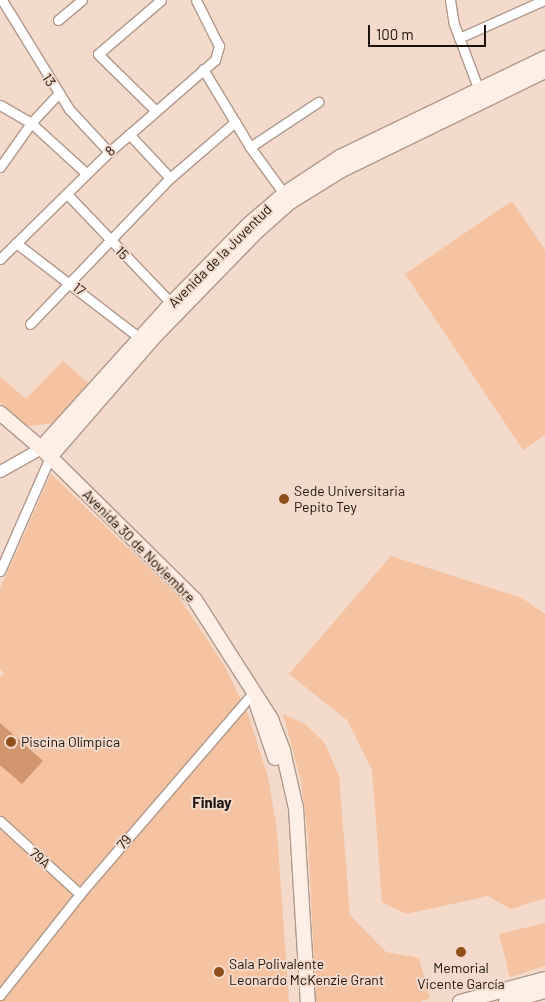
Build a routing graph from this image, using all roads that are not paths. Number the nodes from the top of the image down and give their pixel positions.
1 (2, 0) edge
2 (82, 0) edge
3 (161, 0) edge
4 (196, 0) edge
5 (450, 0) edge
6 (544, 0) edge
7 (58, 20) dead end
8 (459, 38) junction
9 (545, 58) edge
10 (203, 69) junction
11 (545, 71) edge
12 (58, 94) junction
13 (480, 95) junction
14 (318, 102) dead end
15 (0, 105) edge
16 (155, 110) junction
17 (235, 122) junction
18 (31, 123) junction
19 (129, 134) junction
20 (250, 147) junction
21 (108, 152) junction
22 (0, 166) edge
23 (86, 173) junction
24 (170, 178) junction
25 (66, 194) junction
26 (287, 198) junction
27 (109, 240) junction
28 (16, 243) junction
29 (4, 249) edge
30 (0, 259) edge
31 (70, 282) junction
32 (175, 308) junction
33 (30, 324) dead end
34 (140, 338) junction
35 (0, 413) edge
36 (57, 430) junction
37 (27, 436) junction
38 (60, 446) junction
39 (46, 453) junction
40 (62, 470) junction
41 (0, 471) edge
42 (0, 571) edge
43 (254, 695) junction
44 (0, 822) edge
45 (80, 894) junction
46 (545, 979) edge
47 (545, 991) edge
48 (0, 995) edge
49 (299, 1002) edge
50 (308, 1002) edge
51 (460, 1002) edge
52 (506, 1002) edge

1 - 12 street, 13
2 - 7 street
3 - 16 street
4 - 10 street, 8
5 - 8 street
6 - 8 street
8 - 13 street
9 - 13 main road, Avenida de la Juventud
10 - 16 street, 8
10 - 17 street
11 - 13 main road, Avenida de la Juventud
12 - 18 street
12 - 21 street, 13
13 - 26 main road, Avenida de la Juventud
14 - 20 street
15 - 18 street
16 - 19 street, 8
17 - 20 street
17 - 24 street
18 - 22 street
18 - 23 street
19 - 21 street, 8
19 - 24 street
20 - 26 street
21 - 23 street, 8
23 - 25 street, 8
24 - 27 street
25 - 27 street, 15
25 - 28 street, 8
26 - 32 main road, Avenida de la Juventud
27 - 31 street
27 - 32 street, 15
28 - 29 street, 8
28 - 31 street, 17
29 - 30 street, 8
31 - 33 street
31 - 34 street, 17
32 - 34 main road, Avenida de la Juventud
32 - 38 main road, Avenida de la Juventud
34 - 36 main road, Avenida de la Juventud
35 - 37 main road, Avenida 30 de Noviembre
36 - 37 main road
36 - 39 main road, Avenida de la Juventud
37 - 39 main road, Avenida 30 de Noviembre
38 - 39 main road, Avenida de la Juventud
38 - 40 main road
39 - 40 main road, Avenida 30 de Noviembre
39 - 41 street
39 - 42 street
40 - 43 main road, Avenida 30 de Noviembre
43 - 45 street, 79
43 - 49 main road, Avenida 30 de Noviembre
43 - 50 main road, Avenida 30 de Noviembre
44 - 45 street, 79A
45 - 48 street, 79
46 - 51 main road
47 - 52 main road

